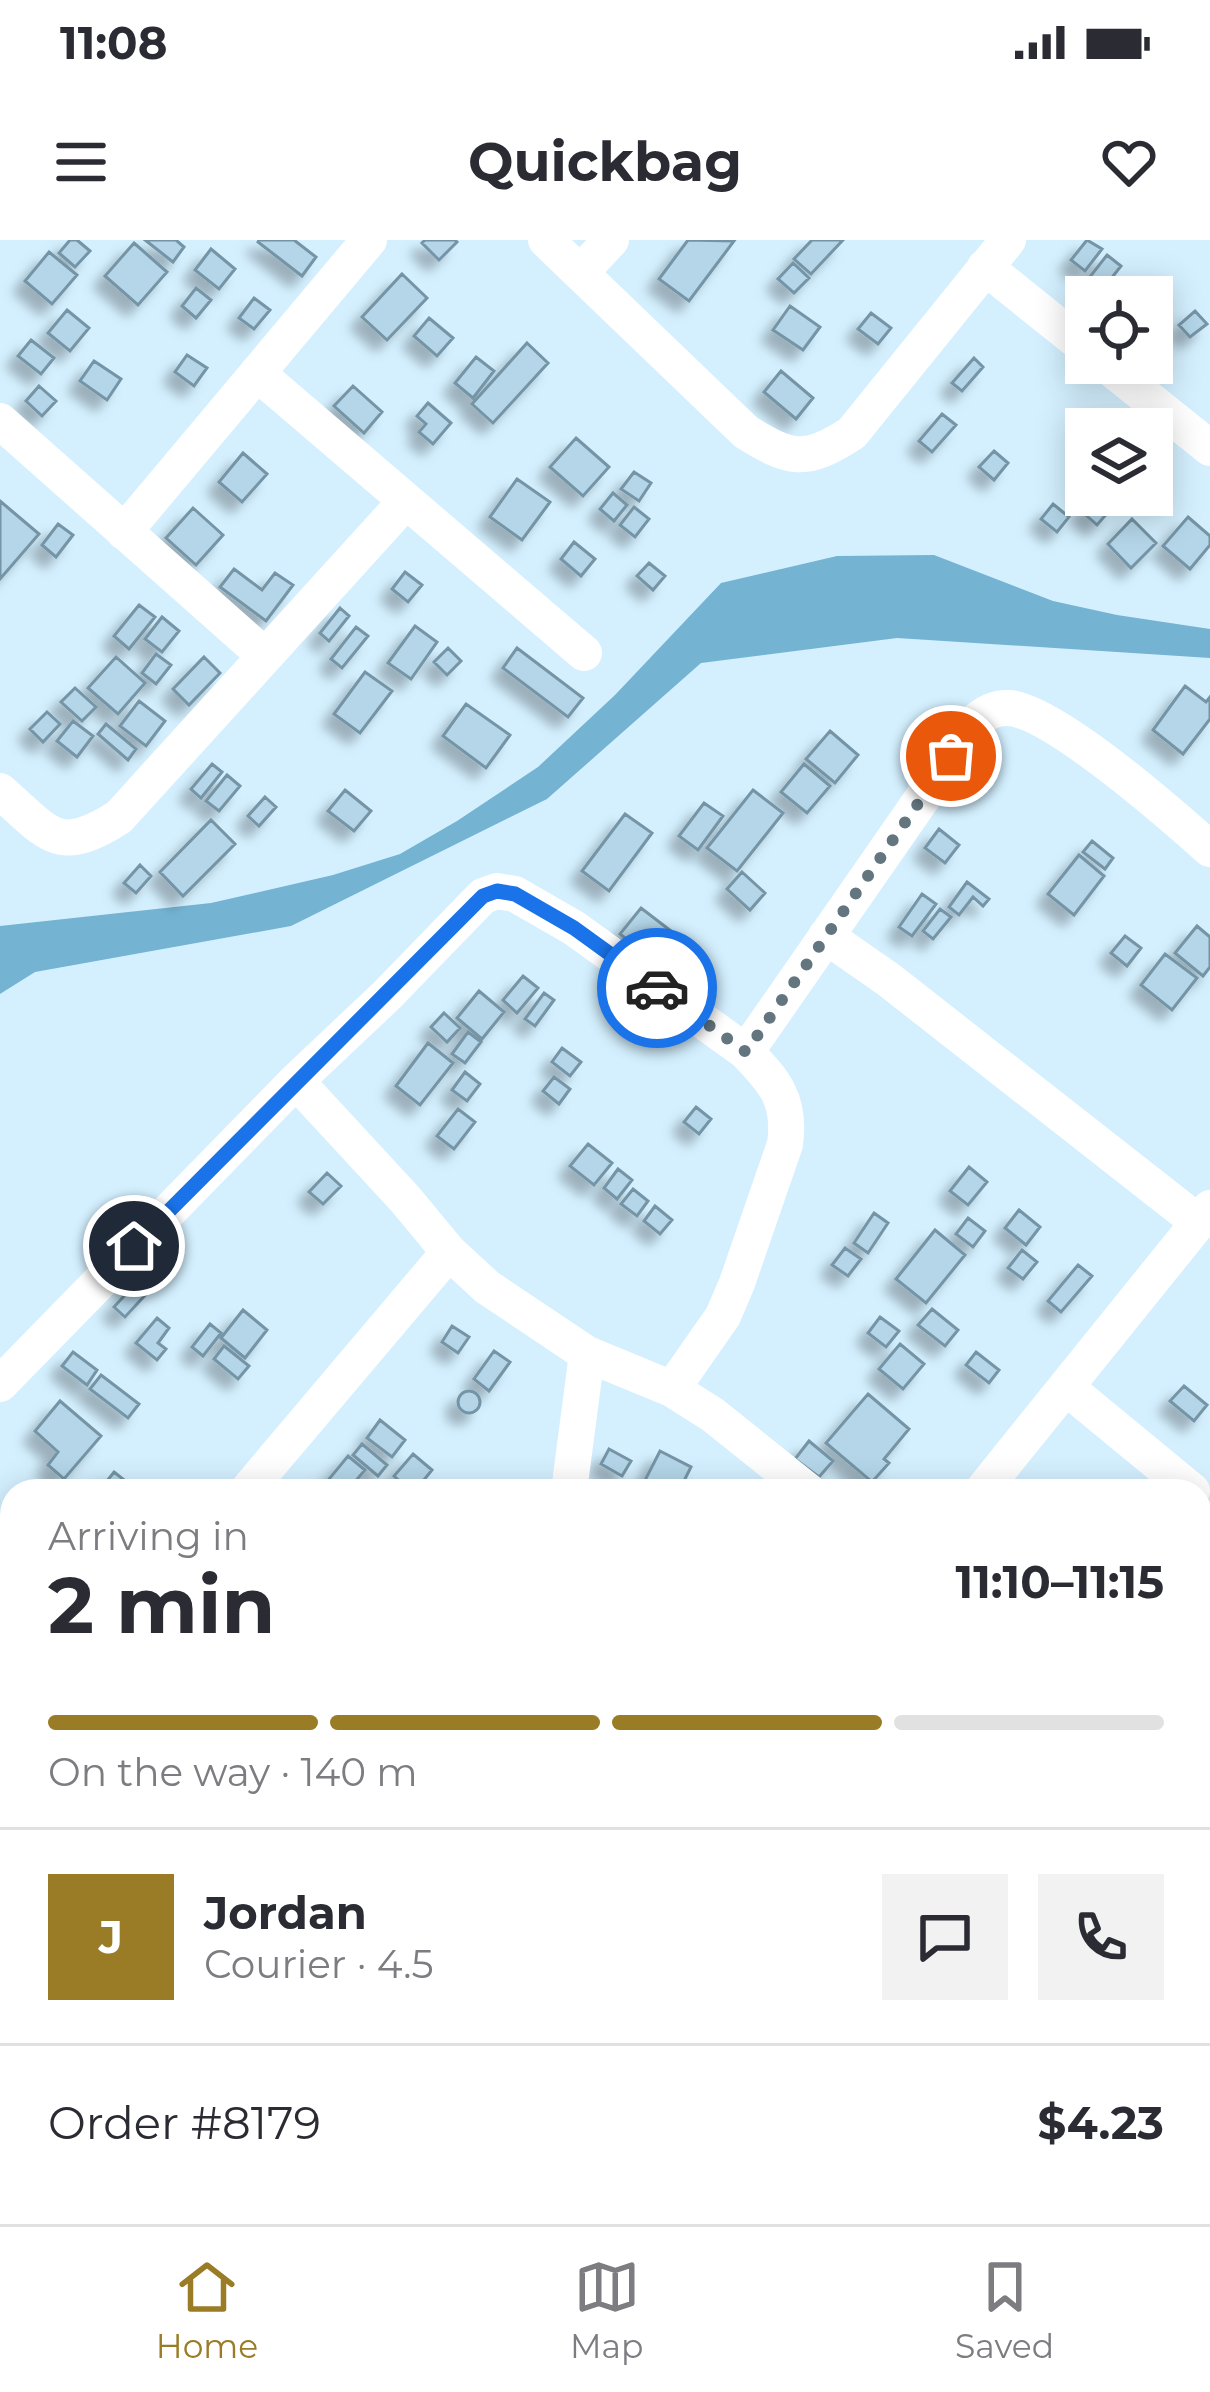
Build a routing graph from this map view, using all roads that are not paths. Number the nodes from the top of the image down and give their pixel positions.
1 (369, 240) edge
2 (547, 240) edge
3 (611, 240) edge
4 (997, 254) edge
5 (582, 271) junction
6 (1065, 326) edge
7 (257, 373) junction
8 (1130, 384) edge
9 (0, 421) edge
10 (1210, 448) edge
11 (406, 501) junction
12 (124, 532) junction
13 (584, 653) dead end
14 (264, 655) junction
15 (0, 791) edge
16 (1210, 849) edge
17 (826, 936) junction
18 (746, 1052) junction
19 (296, 1081) junction
20 (1204, 1215) edge
21 (449, 1252) junction
22 (587, 1354) junction
23 (2, 1379) edge
24 (1066, 1388) junction
25 (671, 1389) junction
26 (257, 1479) edge
27 (570, 1479) edge
28 (793, 1479) edge
29 (992, 1479) edge
30 (1177, 1479) edge

1 - 7 street
2 - 5 street
3 - 5 street
4 - 5 street
4 - 6 street
7 - 11 street
7 - 12 street
8 - 10 street
9 - 12 street
11 - 13 street
11 - 14 street
12 - 14 street
14 - 15 street
16 - 17 street
17 - 18 street
17 - 20 street
18 - 19 street
18 - 25 street
19 - 21 street
19 - 23 street
20 - 24 street
21 - 22 street
21 - 26 street
22 - 25 street
22 - 27 street
24 - 29 street
24 - 30 street
25 - 28 street

